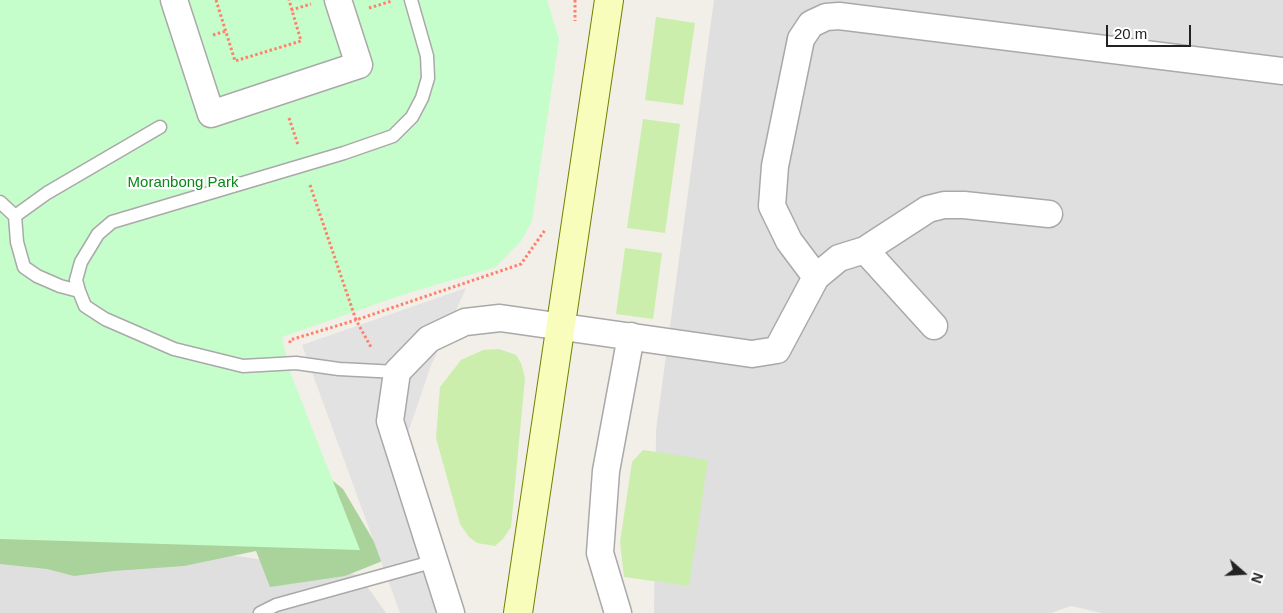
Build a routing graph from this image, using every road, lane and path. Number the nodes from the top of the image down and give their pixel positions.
1 (174, 0) edge
2 (216, 0) edge
3 (288, 0) edge
4 (411, 0) edge
5 (575, 0) edge
6 (608, 0) edge
7 (327, 1) edge
8 (292, 10) junction
9 (574, 30) dead end
10 (1283, 71) edge
11 (288, 114) dead end
12 (160, 127) dead end
13 (299, 151) dead end
14 (310, 184) dead end
15 (0, 202) edge
16 (1049, 214) dead end
17 (15, 216) junction
18 (546, 228) dead end
19 (866, 250) junction
20 (816, 277) junction
21 (79, 291) junction
22 (356, 320) junction
23 (561, 326) junction
24 (934, 326) dead end
25 (631, 336) junction
26 (296, 363) junction
27 (397, 372) junction
28 (435, 562) junction
29 (260, 613) edge
30 (451, 613) edge
31 (518, 613) edge
32 (618, 613) edge

1 - 7 street
2 - 8 path
3 - 8 path
4 - 21 lane
5 - 9 path
6 - 23 main road
7 - 8 path
10 - 20 street
11 - 13 path
12 - 17 lane
14 - 22 path
15 - 17 lane
16 - 19 street
17 - 21 lane
18 - 22 path
19 - 20 street
19 - 24 street
20 - 25 street
21 - 26 lane
22 - 26 path
22 - 27 path
23 - 25 street
23 - 27 street
23 - 31 main road
25 - 32 street
26 - 27 lane
27 - 28 street
28 - 29 lane
28 - 30 street

